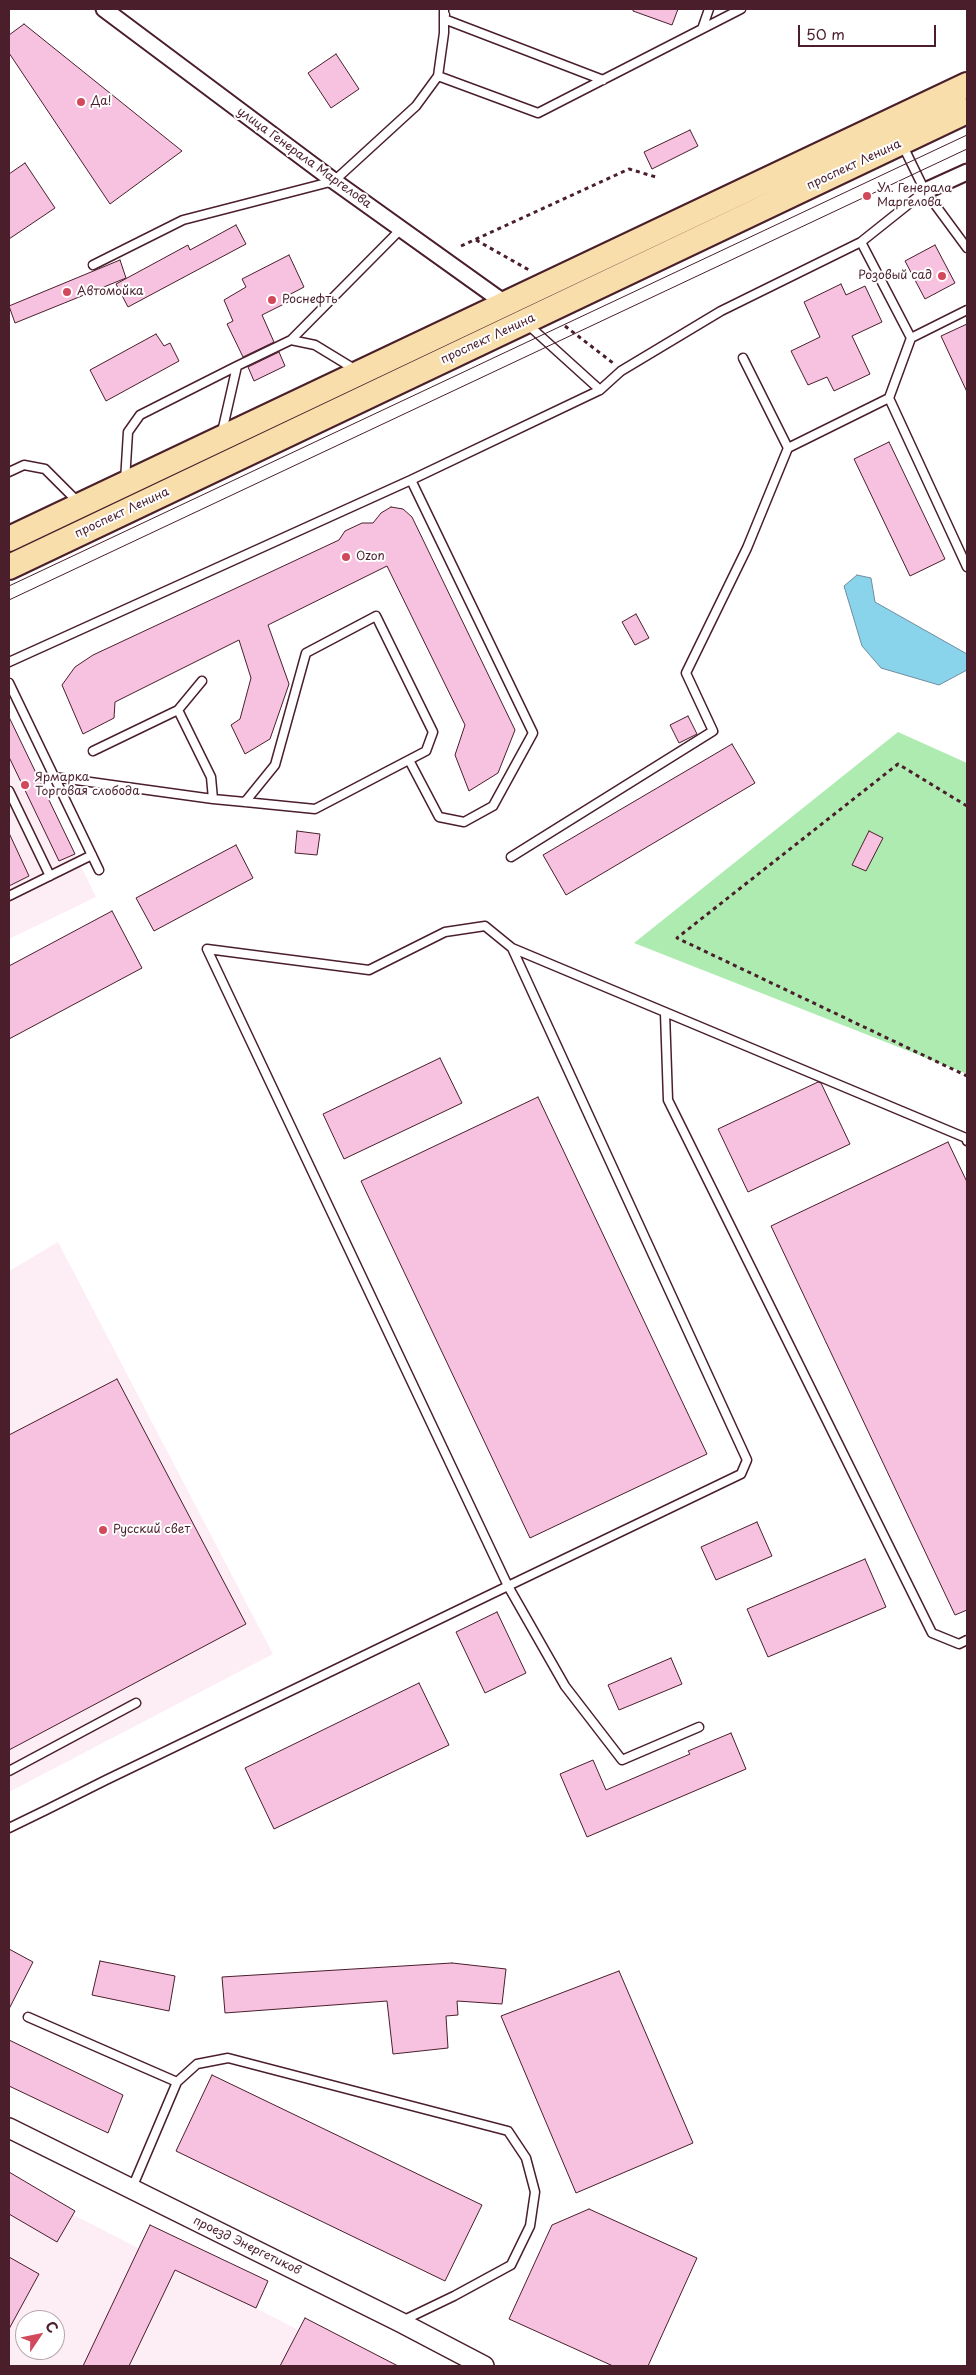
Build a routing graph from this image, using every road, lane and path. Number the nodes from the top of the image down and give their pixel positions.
1 (104, 9) edge
2 (444, 9) edge
3 (448, 9) edge
4 (709, 9) edge
5 (741, 9) edge
6 (444, 19) junction
7 (702, 29) junction
8 (438, 76) junction
9 (603, 80) junction
10 (967, 85) edge
11 (967, 111) edge
12 (896, 132) junction
13 (967, 172) edge
14 (656, 178) dead end
15 (334, 181) junction
16 (925, 191) junction
17 (401, 229) junction
18 (475, 240) junction
19 (861, 242) junction
20 (461, 246) dead end
21 (967, 248) edge
22 (93, 265) dead end
23 (530, 271) dead end
24 (506, 304) junction
25 (967, 310) edge
26 (525, 322) junction
27 (563, 325) dead end
28 (911, 338) junction
29 (291, 340) junction
30 (743, 358) dead end
31 (614, 364) dead end
32 (237, 366) junction
33 (360, 372) junction
34 (600, 390) junction
35 (889, 398) junction
36 (221, 438) junction
37 (788, 448) junction
38 (9, 472) edge
39 (411, 480) junction
40 (125, 484) junction
41 (80, 504) junction
42 (9, 538) edge
43 (9, 567) edge
44 (967, 567) edge
45 (9, 662) edge
46 (202, 681) dead end
47 (9, 685) edge
48 (178, 710) junction
49 (93, 751) dead end
50 (409, 760) junction
51 (54, 777) junction
52 (9, 792) edge
53 (213, 799) junction
54 (245, 802) junction
55 (967, 806) edge
56 (92, 855) junction
57 (511, 857) dead end
58 (99, 870) dead end
59 (50, 876) junction
60 (9, 896) edge
61 (512, 948) junction
62 (665, 1012) junction
63 (967, 1076) edge
64 (967, 1141) edge
65 (508, 1586) junction
66 (967, 1640) edge
67 (136, 1703) dead end
68 (699, 1727) dead end
69 (9, 1771) edge
70 (9, 1828) edge
71 (28, 2017) dead end
72 (177, 2082) junction
73 (9, 2128) edge
74 (131, 2189) junction
75 (400, 2322) junction
76 (484, 2366) edge

1 - 15 street, улица Генерала Маргелова
2 - 6 lane
3 - 6 lane
4 - 7 lane
5 - 7 lane
6 - 8 lane
6 - 9 lane
7 - 9 lane
8 - 9 lane
8 - 15 lane
10 - 12 main road, проспект Ленина
11 - 12 main road, проспект Ленина
12 - 16 lane
12 - 24 main road, проспект Ленина
12 - 26 main road, проспект Ленина
13 - 16 street
14 - 18 path
15 - 17 street, улица Генерала Маргелова
15 - 22 lane
16 - 19 lane
16 - 21 lane
17 - 24 street, улица Генерала Маргелова
17 - 29 lane
18 - 20 path
18 - 23 path
19 - 28 lane
19 - 34 lane
24 - 26 main road
24 - 33 main road, проспект Ленина
25 - 28 lane
26 - 34 lane
26 - 43 main road, проспект Ленина
27 - 31 path
28 - 35 lane
29 - 32 lane
29 - 33 lane
30 - 37 lane
32 - 36 lane
32 - 40 lane
33 - 36 main road, проспект Ленина
34 - 39 lane
35 - 37 lane
35 - 44 lane
36 - 40 main road, проспект Ленина
37 - 57 lane
38 - 41 lane
39 - 45 lane
39 - 50 lane
40 - 41 main road, проспект Ленина
41 - 42 main road, проспект Ленина
46 - 48 lane
47 - 51 lane
48 - 49 lane
48 - 53 lane
50 - 54 lane
50 - 54 lane
51 - 53 lane
51 - 56 lane
52 - 59 lane
53 - 54 lane
55 - 63 path
56 - 58 lane
56 - 59 lane
59 - 60 lane
61 - 62 lane
61 - 65 lane
61 - 65 lane
62 - 64 lane
62 - 66 lane
65 - 68 lane
65 - 70 lane
67 - 69 lane
71 - 72 lane
72 - 74 lane
72 - 75 lane
73 - 74 street, проезд Энергетиков
74 - 75 street, проезд Энергетиков
75 - 76 street, проезд Энергетиков

